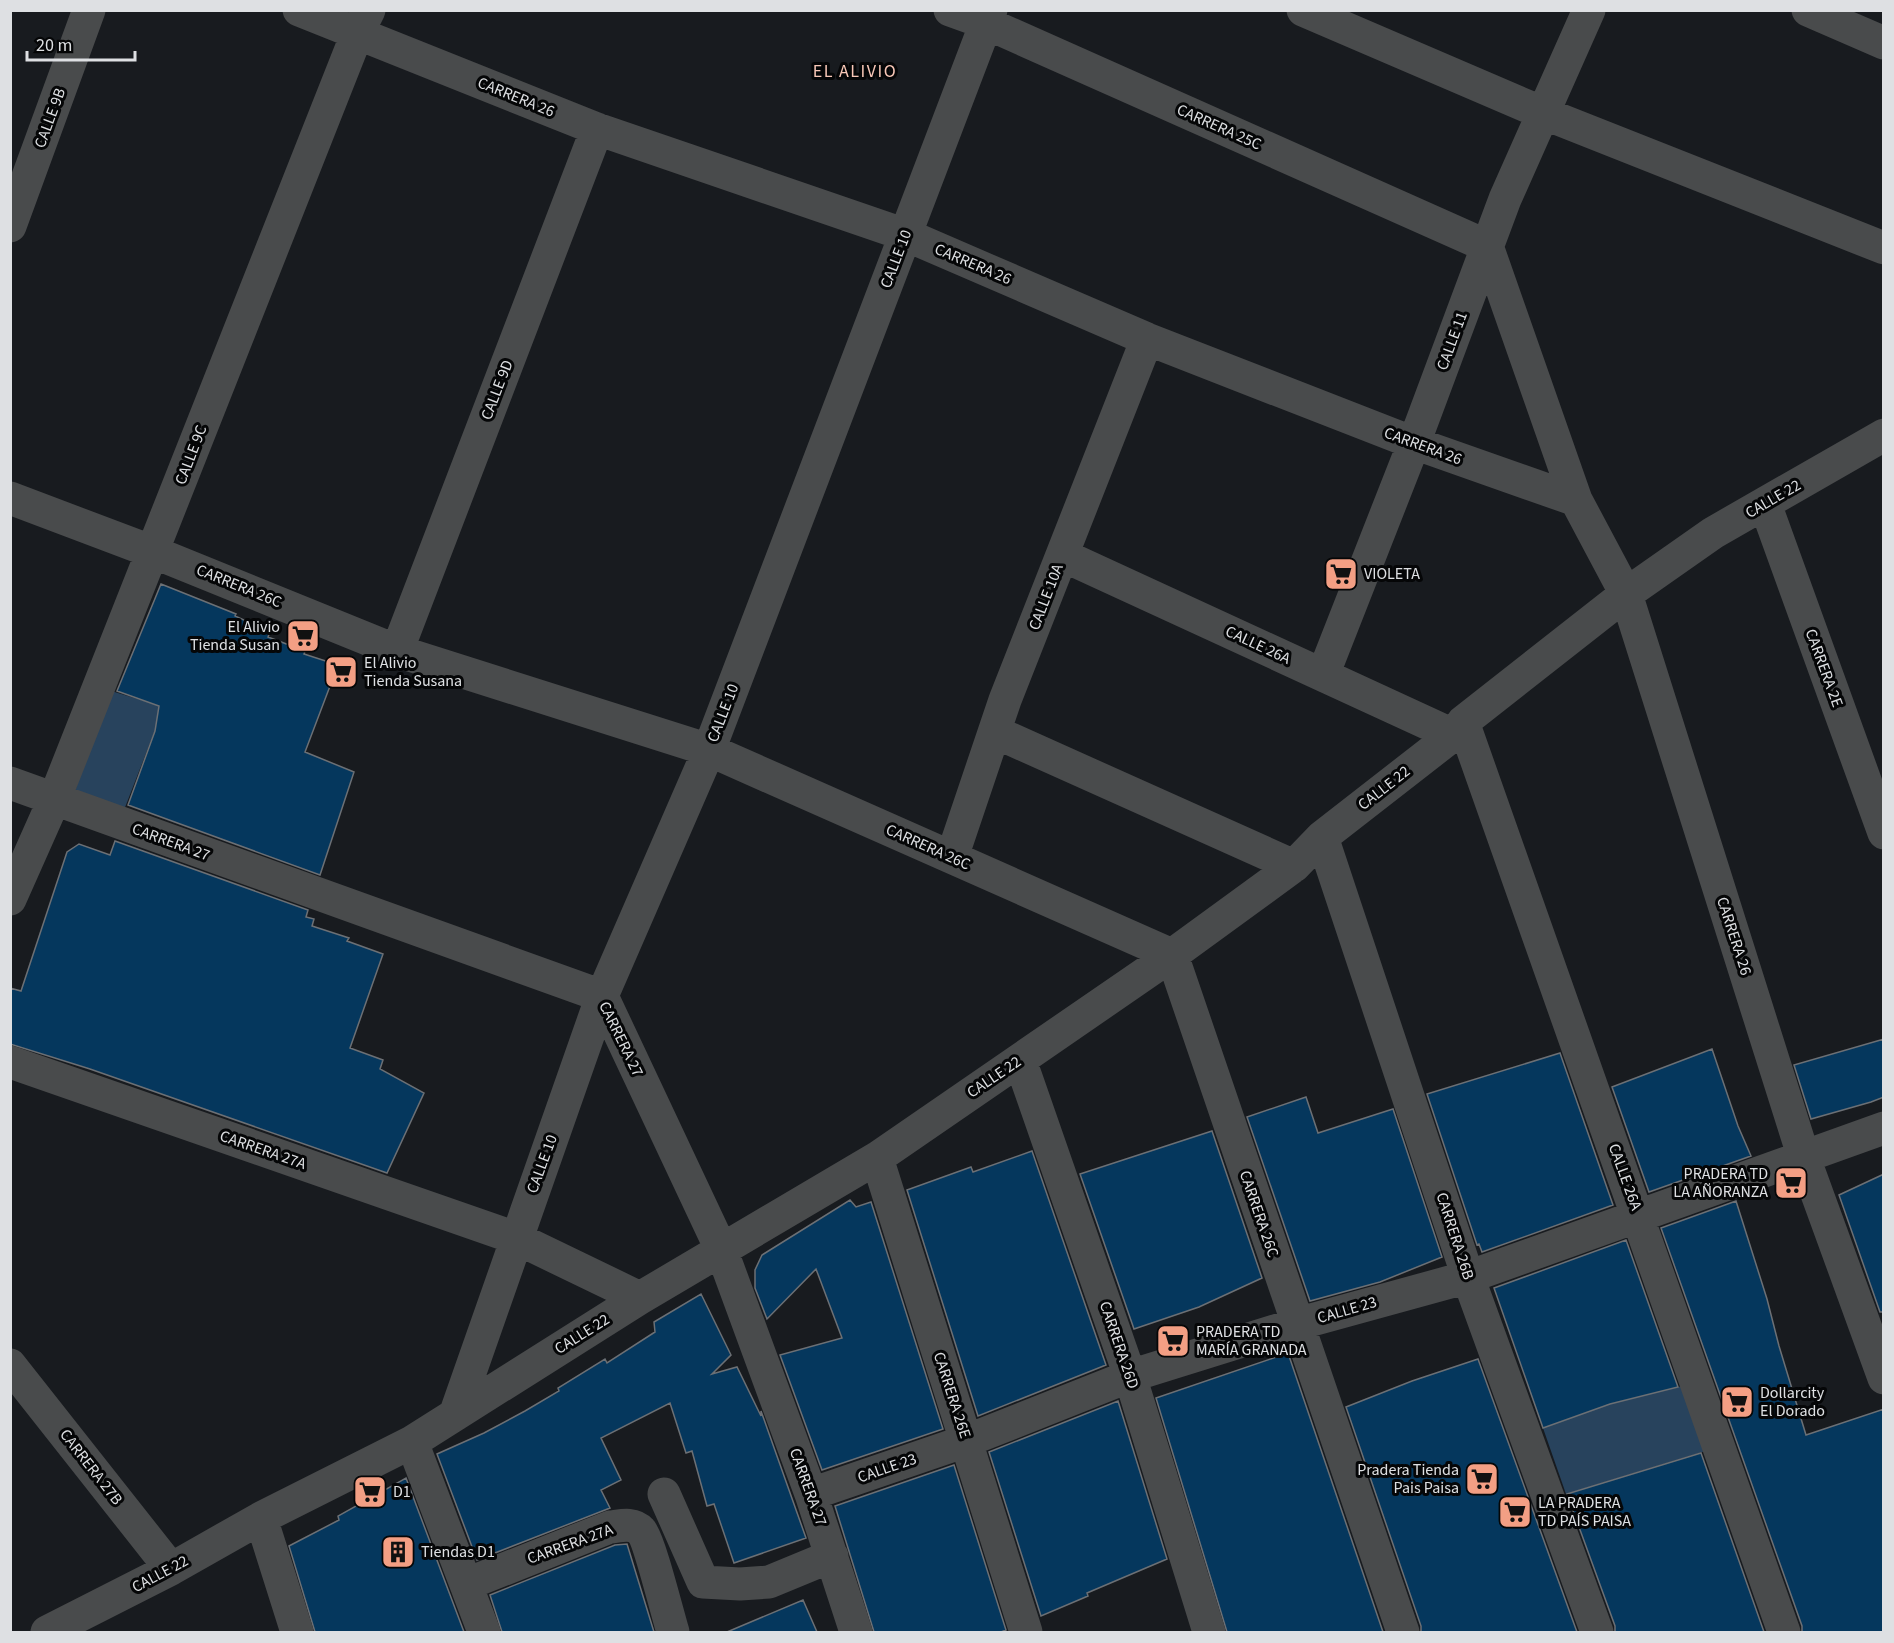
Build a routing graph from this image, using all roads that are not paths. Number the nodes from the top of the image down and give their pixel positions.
1 (89, 10) edge
2 (299, 10) edge
3 (950, 10) edge
4 (1303, 10) edge
5 (1589, 10) edge
6 (1808, 10) edge
7 (989, 17) edge
8 (363, 22) edge
9 (1884, 43) edge
10 (1543, 112) junction
11 (597, 129) junction
12 (10, 226) edge
13 (906, 235) junction
14 (1487, 246) junction
15 (1884, 248) edge
16 (1147, 339) junction
17 (1884, 435) edge
18 (1414, 443) junction
19 (10, 498) edge
20 (1576, 500) junction
21 (1765, 504) junction
22 (153, 552) junction
23 (1062, 555) junction
24 (1626, 594) junction
25 (397, 651) junction
26 (1323, 675) junction
27 (1458, 728) junction
28 (994, 732) junction
29 (709, 750) junction
30 (10, 783) edge
31 (54, 800) junction
32 (1884, 833) edge
33 (1322, 837) junction
34 (952, 857) junction
35 (1294, 866) junction
36 (10, 899) edge
37 (1172, 955) junction
38 (602, 996) junction
39 (1020, 1060) junction
40 (10, 1062) edge
41 (1884, 1128) edge
42 (877, 1158) junction
43 (1804, 1158) junction
44 (1638, 1215) junction
45 (516, 1238) junction
46 (721, 1249) junction
47 (1468, 1277) junction
48 (640, 1298) junction
49 (1297, 1324) junction
50 (10, 1365) edge
51 (1130, 1376) junction
52 (1884, 1378) edge
53 (455, 1415) junction
54 (966, 1441) junction
55 (412, 1442) junction
56 (664, 1494) dead end
57 (811, 1494) junction
58 (261, 1518) junction
59 (832, 1556) junction
60 (171, 1569) junction
61 (467, 1584) junction
62 (47, 1632) edge
63 (297, 1632) edge
64 (484, 1632) edge
65 (673, 1632) edge
66 (856, 1632) edge
67 (1026, 1632) edge
68 (1209, 1632) edge
69 (1403, 1632) edge
70 (1596, 1632) edge
71 (1784, 1632) edge

1 - 12 street, CALLE 9B
2 - 8 street, CARRERA 26
3 - 7 street, CARRERA 25C
4 - 10 street
5 - 10 street, CALLE 11
6 - 9 street
7 - 13 street, CALLE 10
7 - 14 street, CARRERA 25C
8 - 11 street, CARRERA 26
8 - 22 street, CALLE 9C
10 - 14 street, CALLE 11
10 - 15 street
11 - 13 street, CARRERA 26
11 - 25 street, CALLE 9D
13 - 16 street, CARRERA 26
13 - 29 street, CALLE 10
14 - 18 street, CALLE 11
14 - 20 street, CARRERA 26
16 - 18 street, CARRERA 26
16 - 23 street, CALLE 10A
17 - 21 street, CALLE 22
18 - 20 street, CARRERA 26
18 - 26 street, CALLE 11
19 - 22 street, CARRERA 26C
20 - 24 street, CARRERA 26
21 - 24 street, CALLE 22
21 - 32 street, CARRERA 2E
22 - 25 street, CARRERA 26C
22 - 31 street, CALLE 9C
23 - 26 street, CALLE 26A
23 - 28 street, CALLE 10A
24 - 27 street, CALLE 22
24 - 43 street, CARRERA 26
25 - 29 street, CARRERA 26C
26 - 27 street, CALLE 26A
27 - 33 street, CALLE 22
27 - 44 street, CALLE 26A
28 - 34 street, CALLE 10A
28 - 35 street
29 - 34 street, CARRERA 26C
29 - 38 street, CALLE 10
30 - 31 street, CARRERA 27
31 - 36 street, CALLE 9C
31 - 38 street, CARRERA 27
33 - 35 street, CALLE 22
33 - 47 street, CARRERA 26B
34 - 37 street, CARRERA 26C
35 - 37 street, CALLE 22
37 - 39 street, CALLE 22
37 - 49 street, CARRERA 26C
38 - 45 street, CALLE 10
38 - 46 street, CARRERA 27
39 - 42 street, CALLE 22
39 - 51 street, CARRERA 26D
40 - 45 street, CARRERA 27A
41 - 43 street, CALLE 23
42 - 46 street, CALLE 22
42 - 54 street, CARRERA 26E
43 - 44 street, CALLE 23
43 - 52 street, CARRERA 26
44 - 47 street, CALLE 23
44 - 71 street, CALLE 26A
45 - 48 street, CARRERA 27A
45 - 53 street, CALLE 10
46 - 48 street, CALLE 22
46 - 57 street, CARRERA 27
47 - 49 street, CALLE 23
47 - 70 street, CARRERA 26B
48 - 53 street, CALLE 22
49 - 51 street, CALLE 23
49 - 69 street, CARRERA 26C
50 - 60 street, CARRERA 27B
51 - 54 street, CALLE 23
51 - 68 street, CARRERA 26D
53 - 55 street, CALLE 22
54 - 57 street, CALLE 23
54 - 67 street, CARRERA 26E
55 - 58 street, CALLE 22
55 - 61 street
56 - 59 street
57 - 59 street, CARRERA 27
58 - 60 street, CALLE 22
58 - 63 street
59 - 66 street, CARRERA 27
60 - 62 street, CALLE 22
61 - 64 street
61 - 65 street, CARRERA 27A

